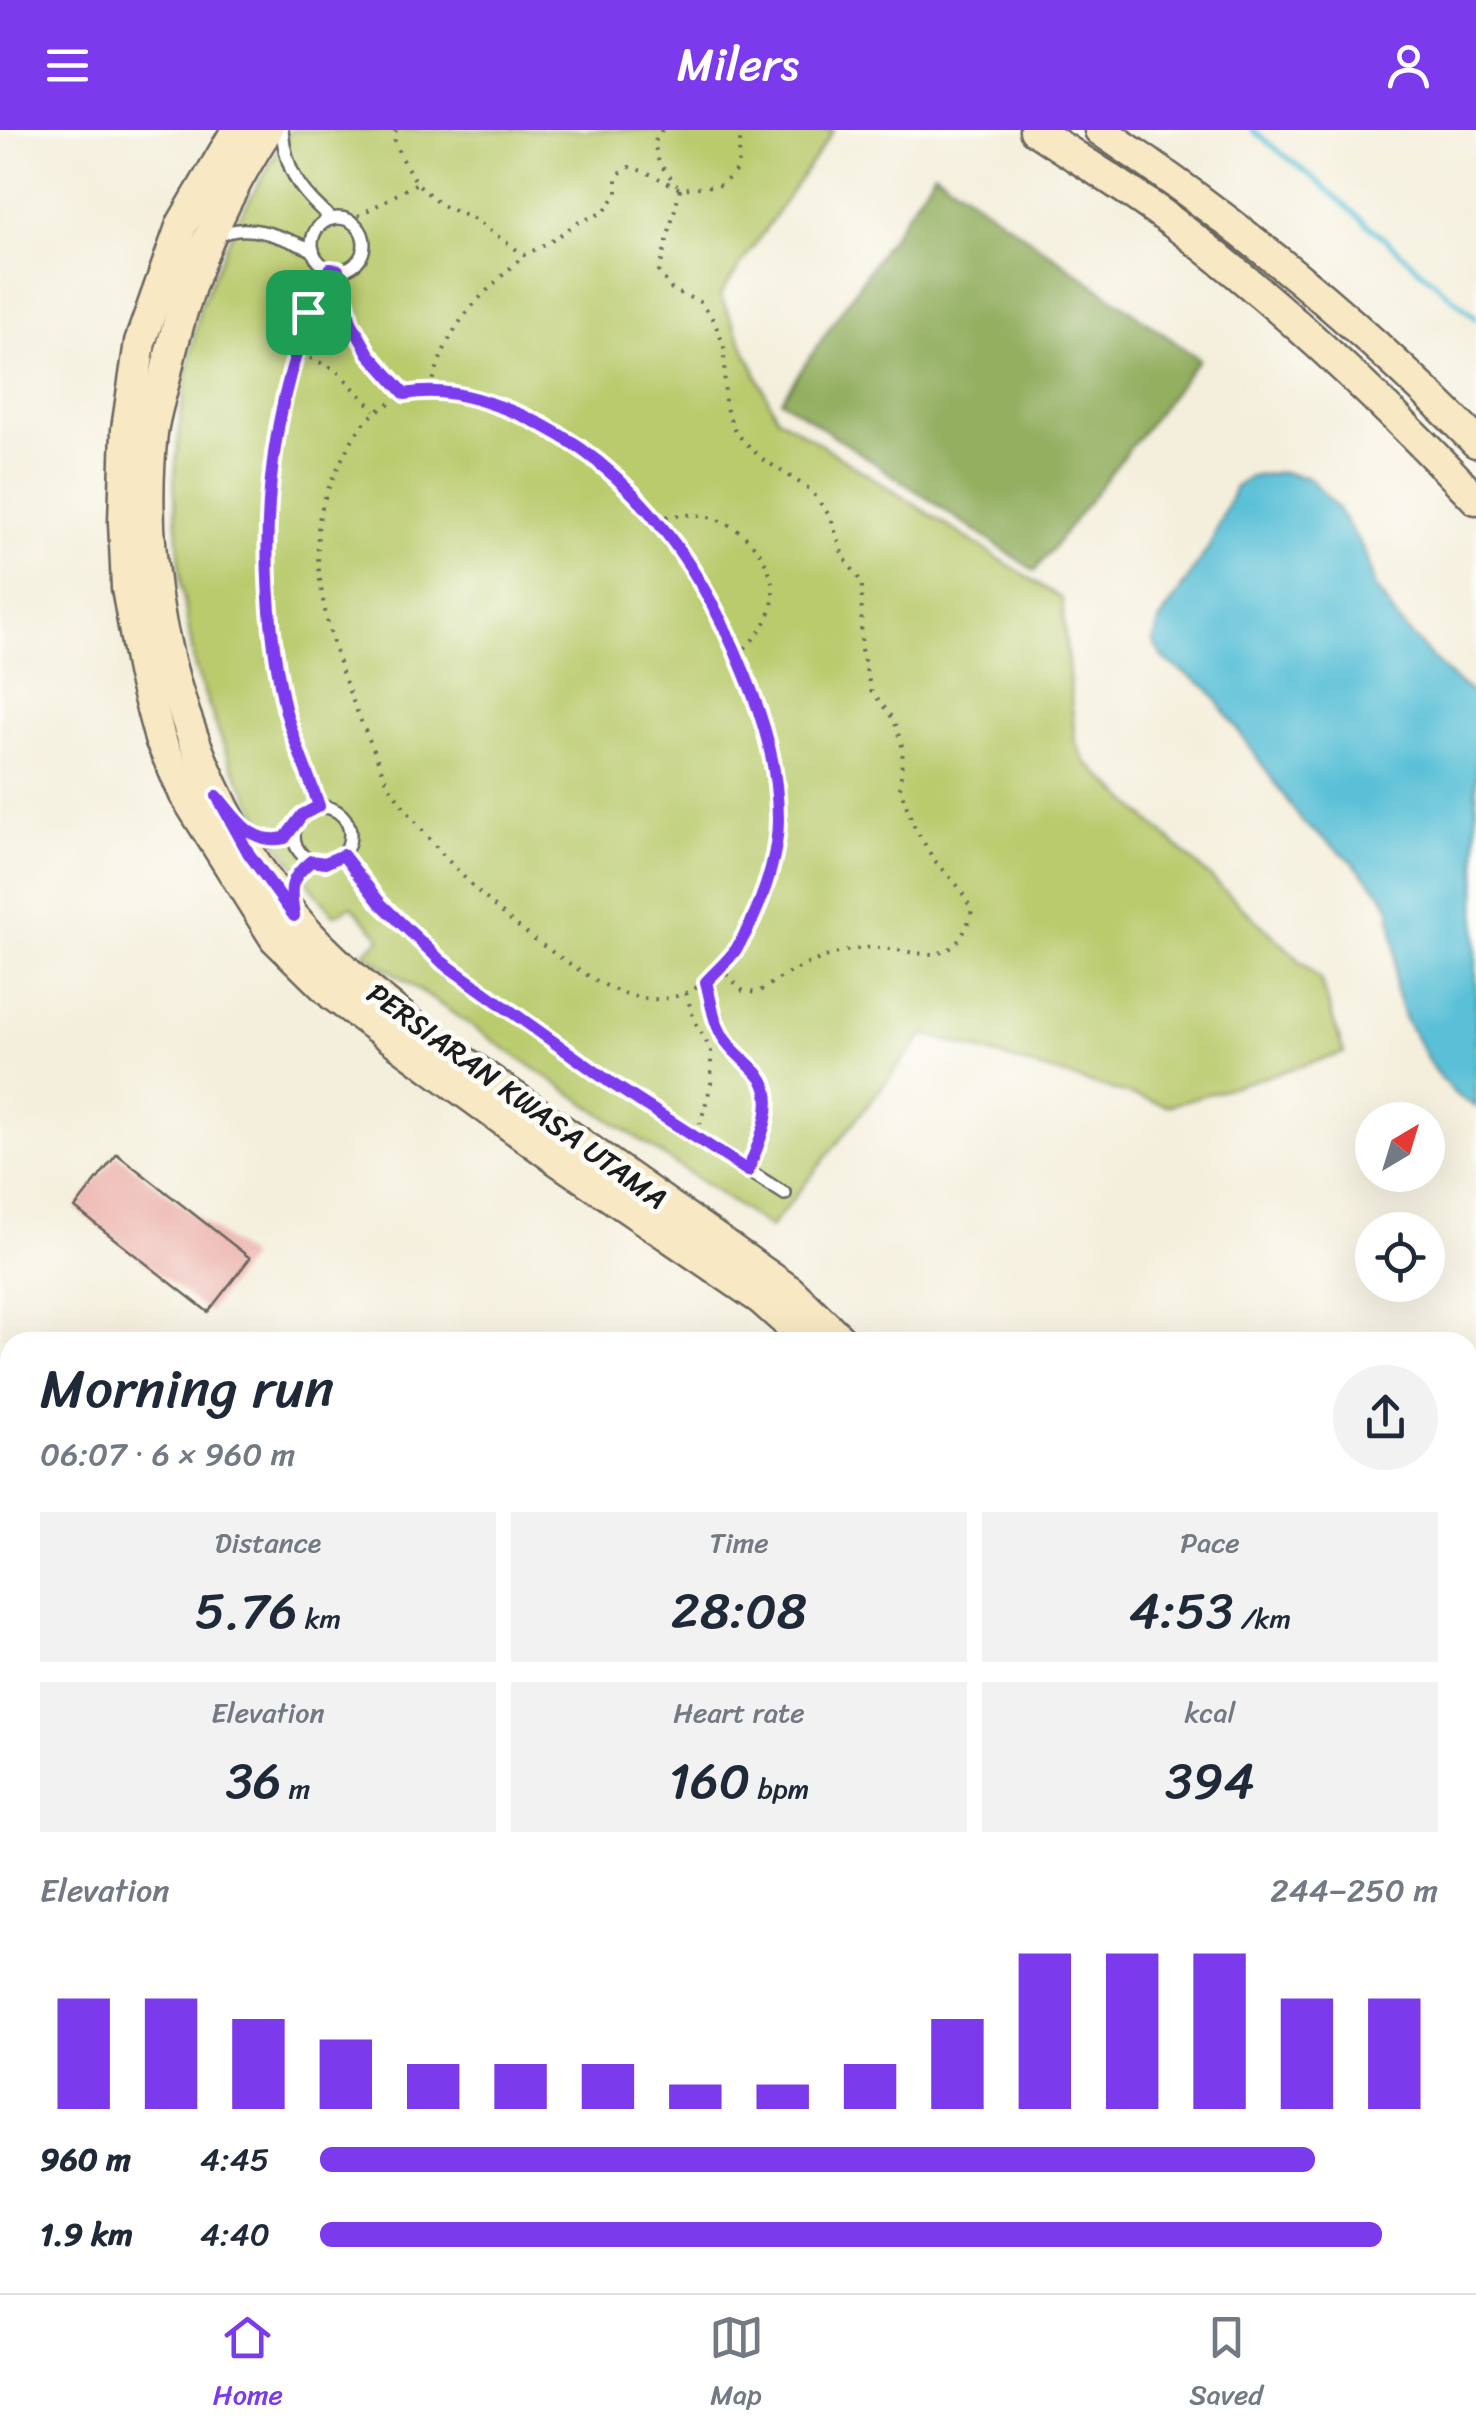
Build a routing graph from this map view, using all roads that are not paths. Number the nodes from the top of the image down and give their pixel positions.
1 (237, 130) edge
2 (266, 130) edge
3 (282, 130) edge
4 (1034, 130) edge
5 (1100, 130) edge
6 (332, 219) junction
7 (205, 242) junction
8 (313, 250) junction
9 (334, 270) junction
10 (1476, 442) edge
11 (1476, 499) edge
12 (217, 796) junction
13 (319, 806) junction
14 (296, 823) junction
15 (343, 855) junction
16 (311, 861) junction
17 (294, 916) junction
18 (785, 1194) dead end
19 (798, 1332) edge
20 (833, 1332) edge

1 - 19 main road, PERSIARAN KWASA UTAMA
2 - 7 main road, PERSIARAN KWASA UTAMA
3 - 6 lane
4 - 11 main road
5 - 10 main road
6 - 8 lane
6 - 9 lane
7 - 8 lane
7 - 12 main road, PERSIARAN KWASA UTAMA
8 - 9 lane
9 - 13 lane
12 - 14 lane
12 - 17 main road, PERSIARAN KWASA UTAMA
13 - 14 lane
13 - 15 lane
14 - 16 lane
15 - 16 lane
15 - 18 lane
16 - 17 lane
17 - 20 main road, PERSIARAN KWASA UTAMA

